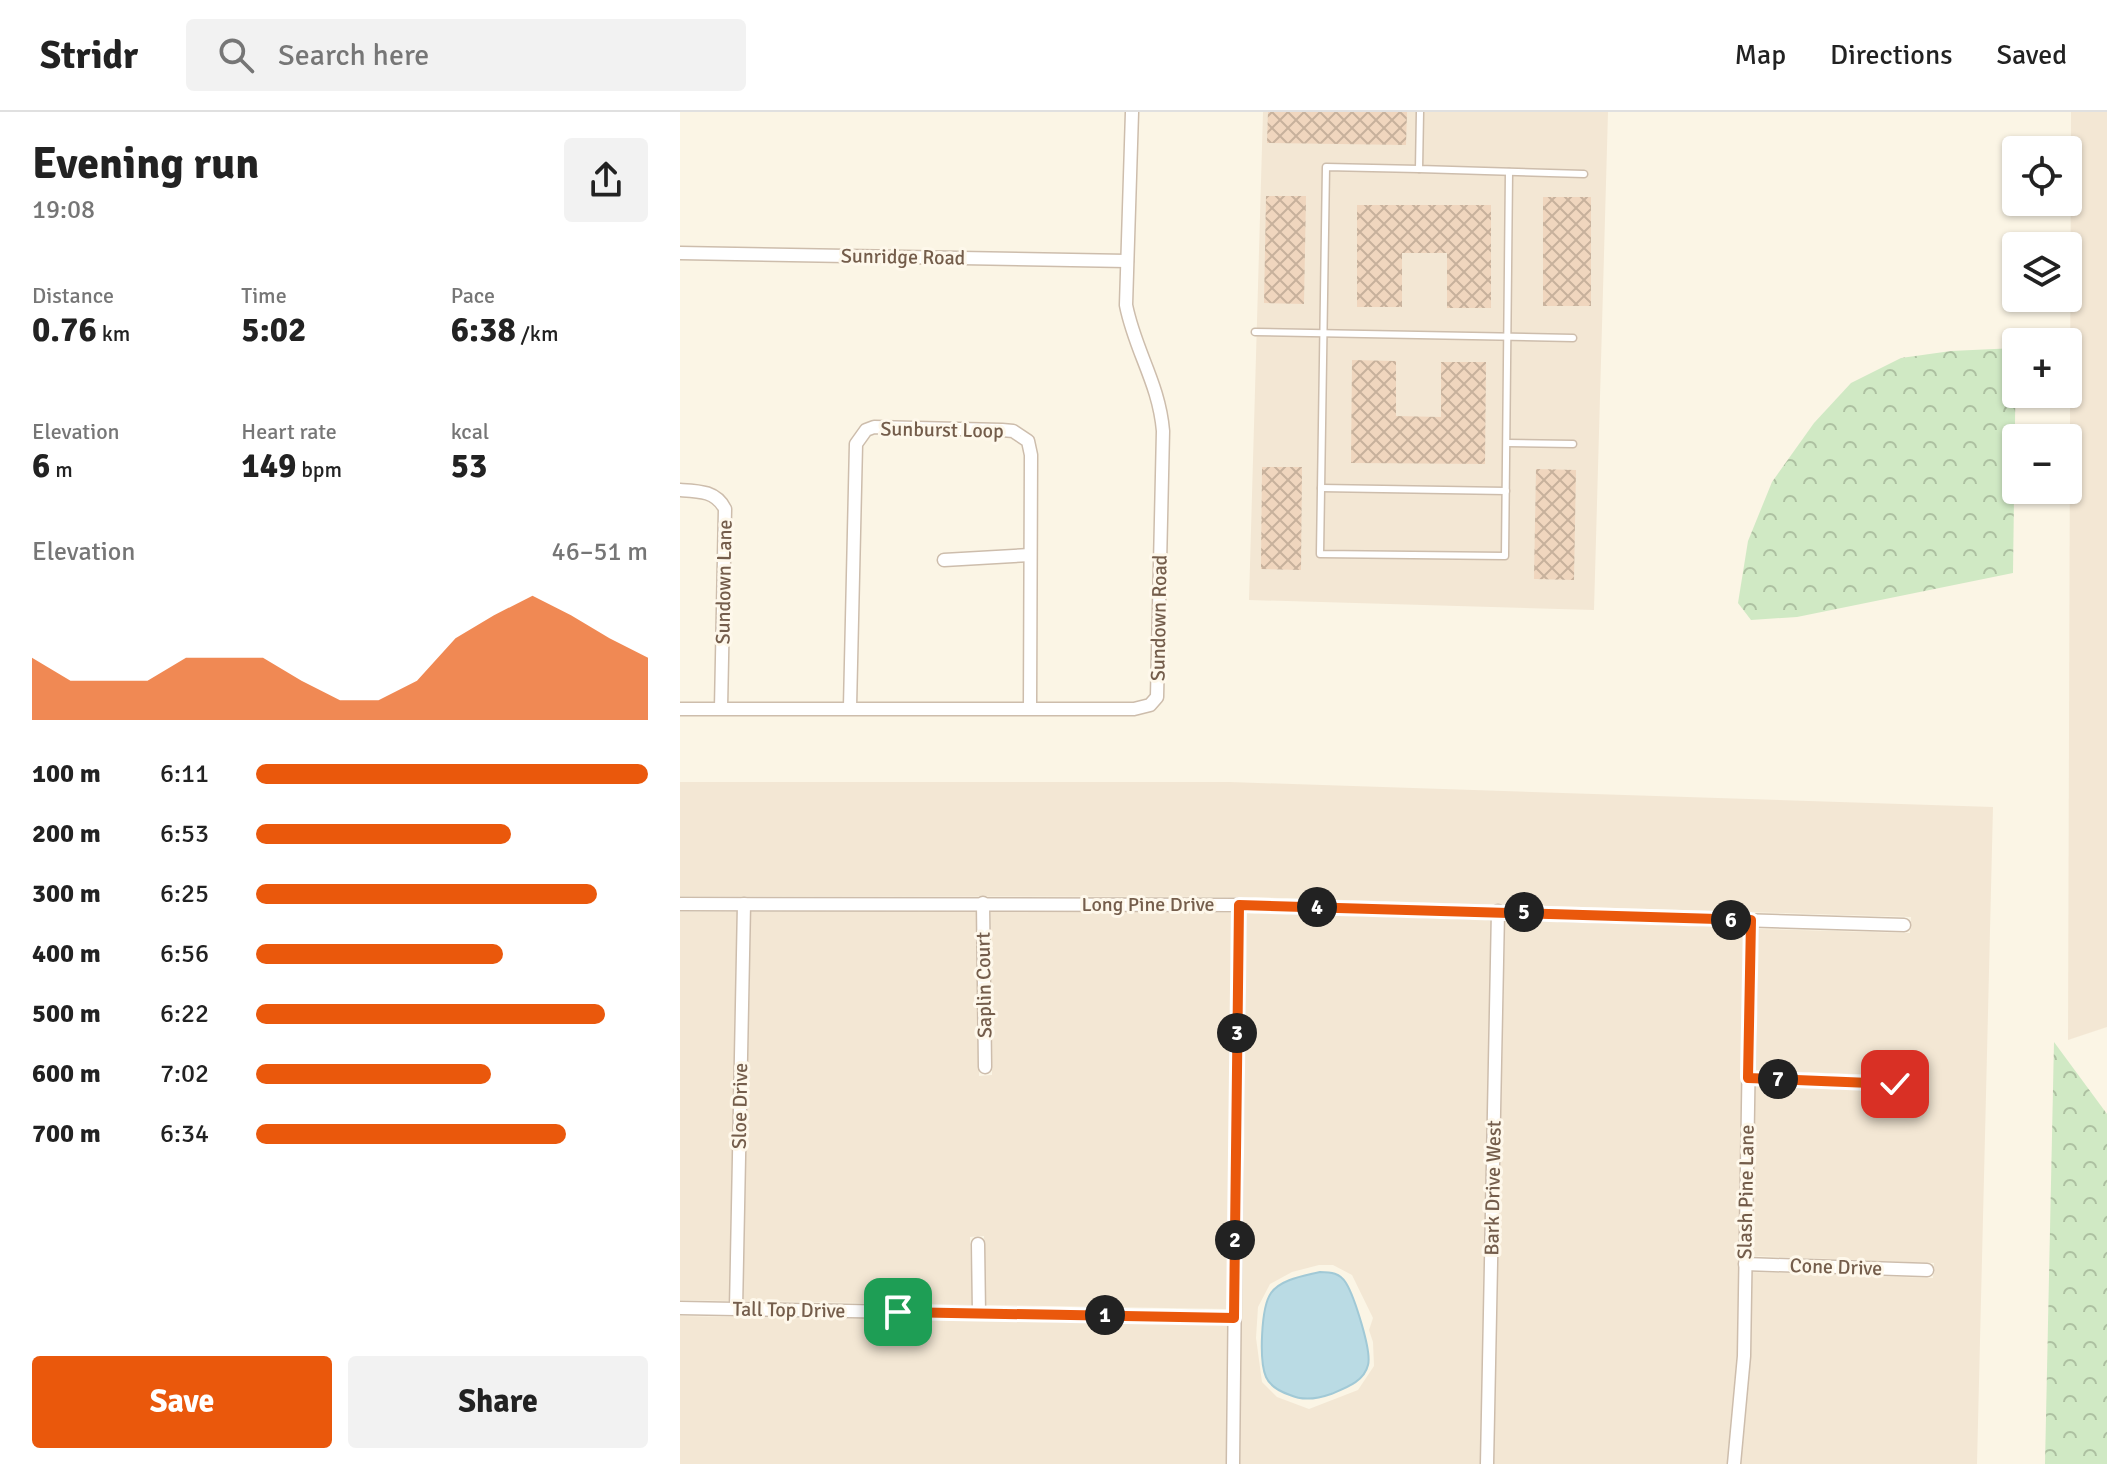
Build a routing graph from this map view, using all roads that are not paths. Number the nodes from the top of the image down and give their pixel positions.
1 (1132, 112) edge
2 (1420, 112) edge
3 (1419, 169) junction
4 (1509, 172) junction
5 (1584, 174) dead end
6 (680, 253) edge
7 (1127, 261) junction
8 (1255, 332) dead end
9 (1323, 333) junction
10 (1509, 336) junction
11 (1573, 338) dead end
12 (1507, 443) junction
13 (1573, 444) dead end
14 (1321, 488) junction
15 (680, 490) edge
16 (1506, 491) junction
17 (1030, 555) junction
18 (944, 560) dead end
19 (850, 707) junction
20 (721, 708) junction
21 (1030, 708) junction
22 (680, 709) edge
23 (983, 903) junction
24 (680, 904) edge
25 (744, 904) junction
26 (1239, 905) junction
27 (1498, 911) junction
28 (1751, 920) junction
29 (1904, 925) dead end
30 (985, 1067) dead end
31 (1748, 1078) junction
32 (1895, 1084) dead end
33 (978, 1244) dead end
34 (1745, 1264) junction
35 (1927, 1270) dead end
36 (680, 1308) edge
37 (736, 1309) junction
38 (979, 1313) junction
39 (1234, 1318) junction
40 (1233, 1464) edge
41 (1487, 1464) edge
42 (1734, 1464) edge

1 - 7 street, Sundown Road
2 - 3 lane
3 - 4 lane
3 - 9 lane
4 - 5 lane
4 - 10 lane
6 - 7 street, Sunridge Road
7 - 21 street, Sundown Road
8 - 9 lane
9 - 10 lane
9 - 14 lane
10 - 11 lane
10 - 12 lane
12 - 13 lane
12 - 16 lane
14 - 16 lane
14 - 16 lane
15 - 20 street, Sundown Lane
17 - 18 street
17 - 19 street, Sunburst Loop
17 - 21 street, Sunburst Loop
19 - 20 street, Sundown Road
19 - 21 street, Sundown Road
20 - 22 street, Sundown Road
23 - 25 street, Long Pine Drive
23 - 26 street, Long Pine Drive
23 - 30 street, Saplin Court
24 - 25 street, Long Pine Drive
25 - 37 street, Sloe Drive
26 - 27 street, Long Pine Drive
26 - 39 street
27 - 28 street, Long Pine Drive
27 - 41 street, Bark Drive West
28 - 29 street, Long Pine Drive
28 - 31 street, Slash Pine Lane
31 - 32 street
31 - 34 street, Slash Pine Lane
33 - 38 street
34 - 35 street, Cone Drive
34 - 42 street, Slash Pine Lane
36 - 37 street, Tall Top Drive
37 - 38 street, Tall Top Drive
38 - 39 street, Tall Top Drive
39 - 40 street

